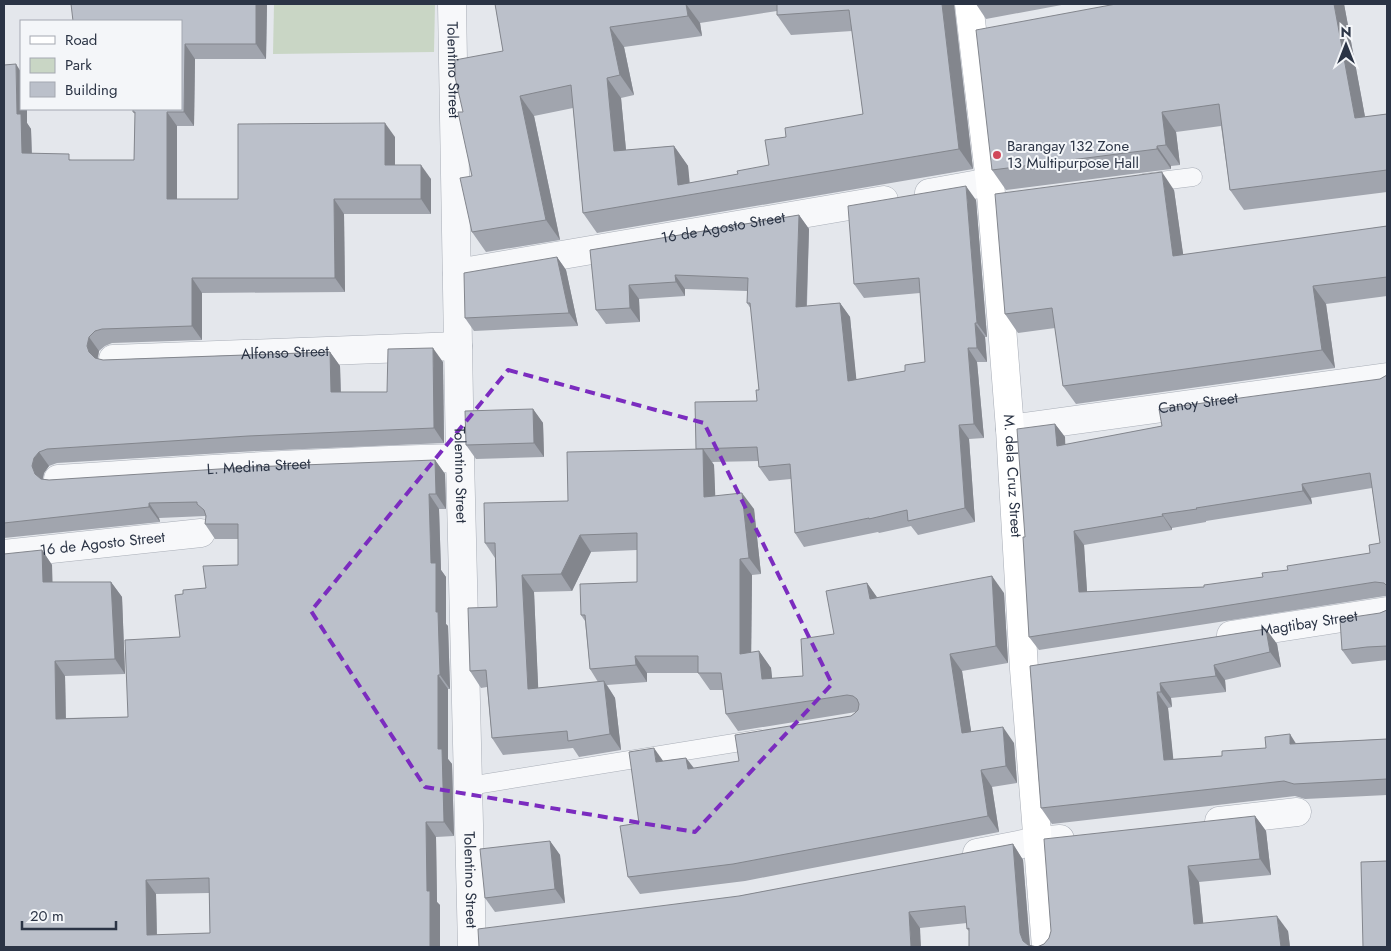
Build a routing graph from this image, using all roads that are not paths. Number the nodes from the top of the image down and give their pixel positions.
1 (452, 4) edge
2 (969, 4) edge
3 (1193, 177) dead end
4 (1126, 186) edge
5 (997, 195) junction
6 (457, 272) junction
7 (458, 346) junction
8 (113, 359) edge
9 (1387, 377) edge
10 (1010, 429) junction
11 (460, 458) junction
12 (58, 479) edge
13 (201, 533) dead end
14 (4, 554) edge
15 (1387, 611) edge
16 (1203, 640) edge
17 (772, 737) edge
18 (469, 786) junction
19 (1298, 812) dead end
20 (1192, 824) edge
21 (1086, 836) edge
22 (1038, 841) junction
23 (951, 858) edge
24 (478, 935) edge
25 (1046, 947) edge

1 - 6 street, Tolentino Street
2 - 5 street, M. dela Cruz Street
3 - 4 lane
5 - 6 street, 16 de Agosto Street
5 - 10 street, M. dela Cruz Street
6 - 7 street, Tolentino Street
7 - 8 street, Alfonso Street
7 - 11 street, Tolentino Street
9 - 10 street, Canoy Street
10 - 22 street, M. dela Cruz Street
11 - 12 street, L. Medina Street
11 - 18 street, Tolentino Street
13 - 14 street, 16 de Agosto Street
15 - 16 street, Magtibay Street
17 - 18 lane
18 - 24 street, Tolentino Street
19 - 20 street
21 - 22 street
22 - 23 street
22 - 25 street, M. dela Cruz Street

